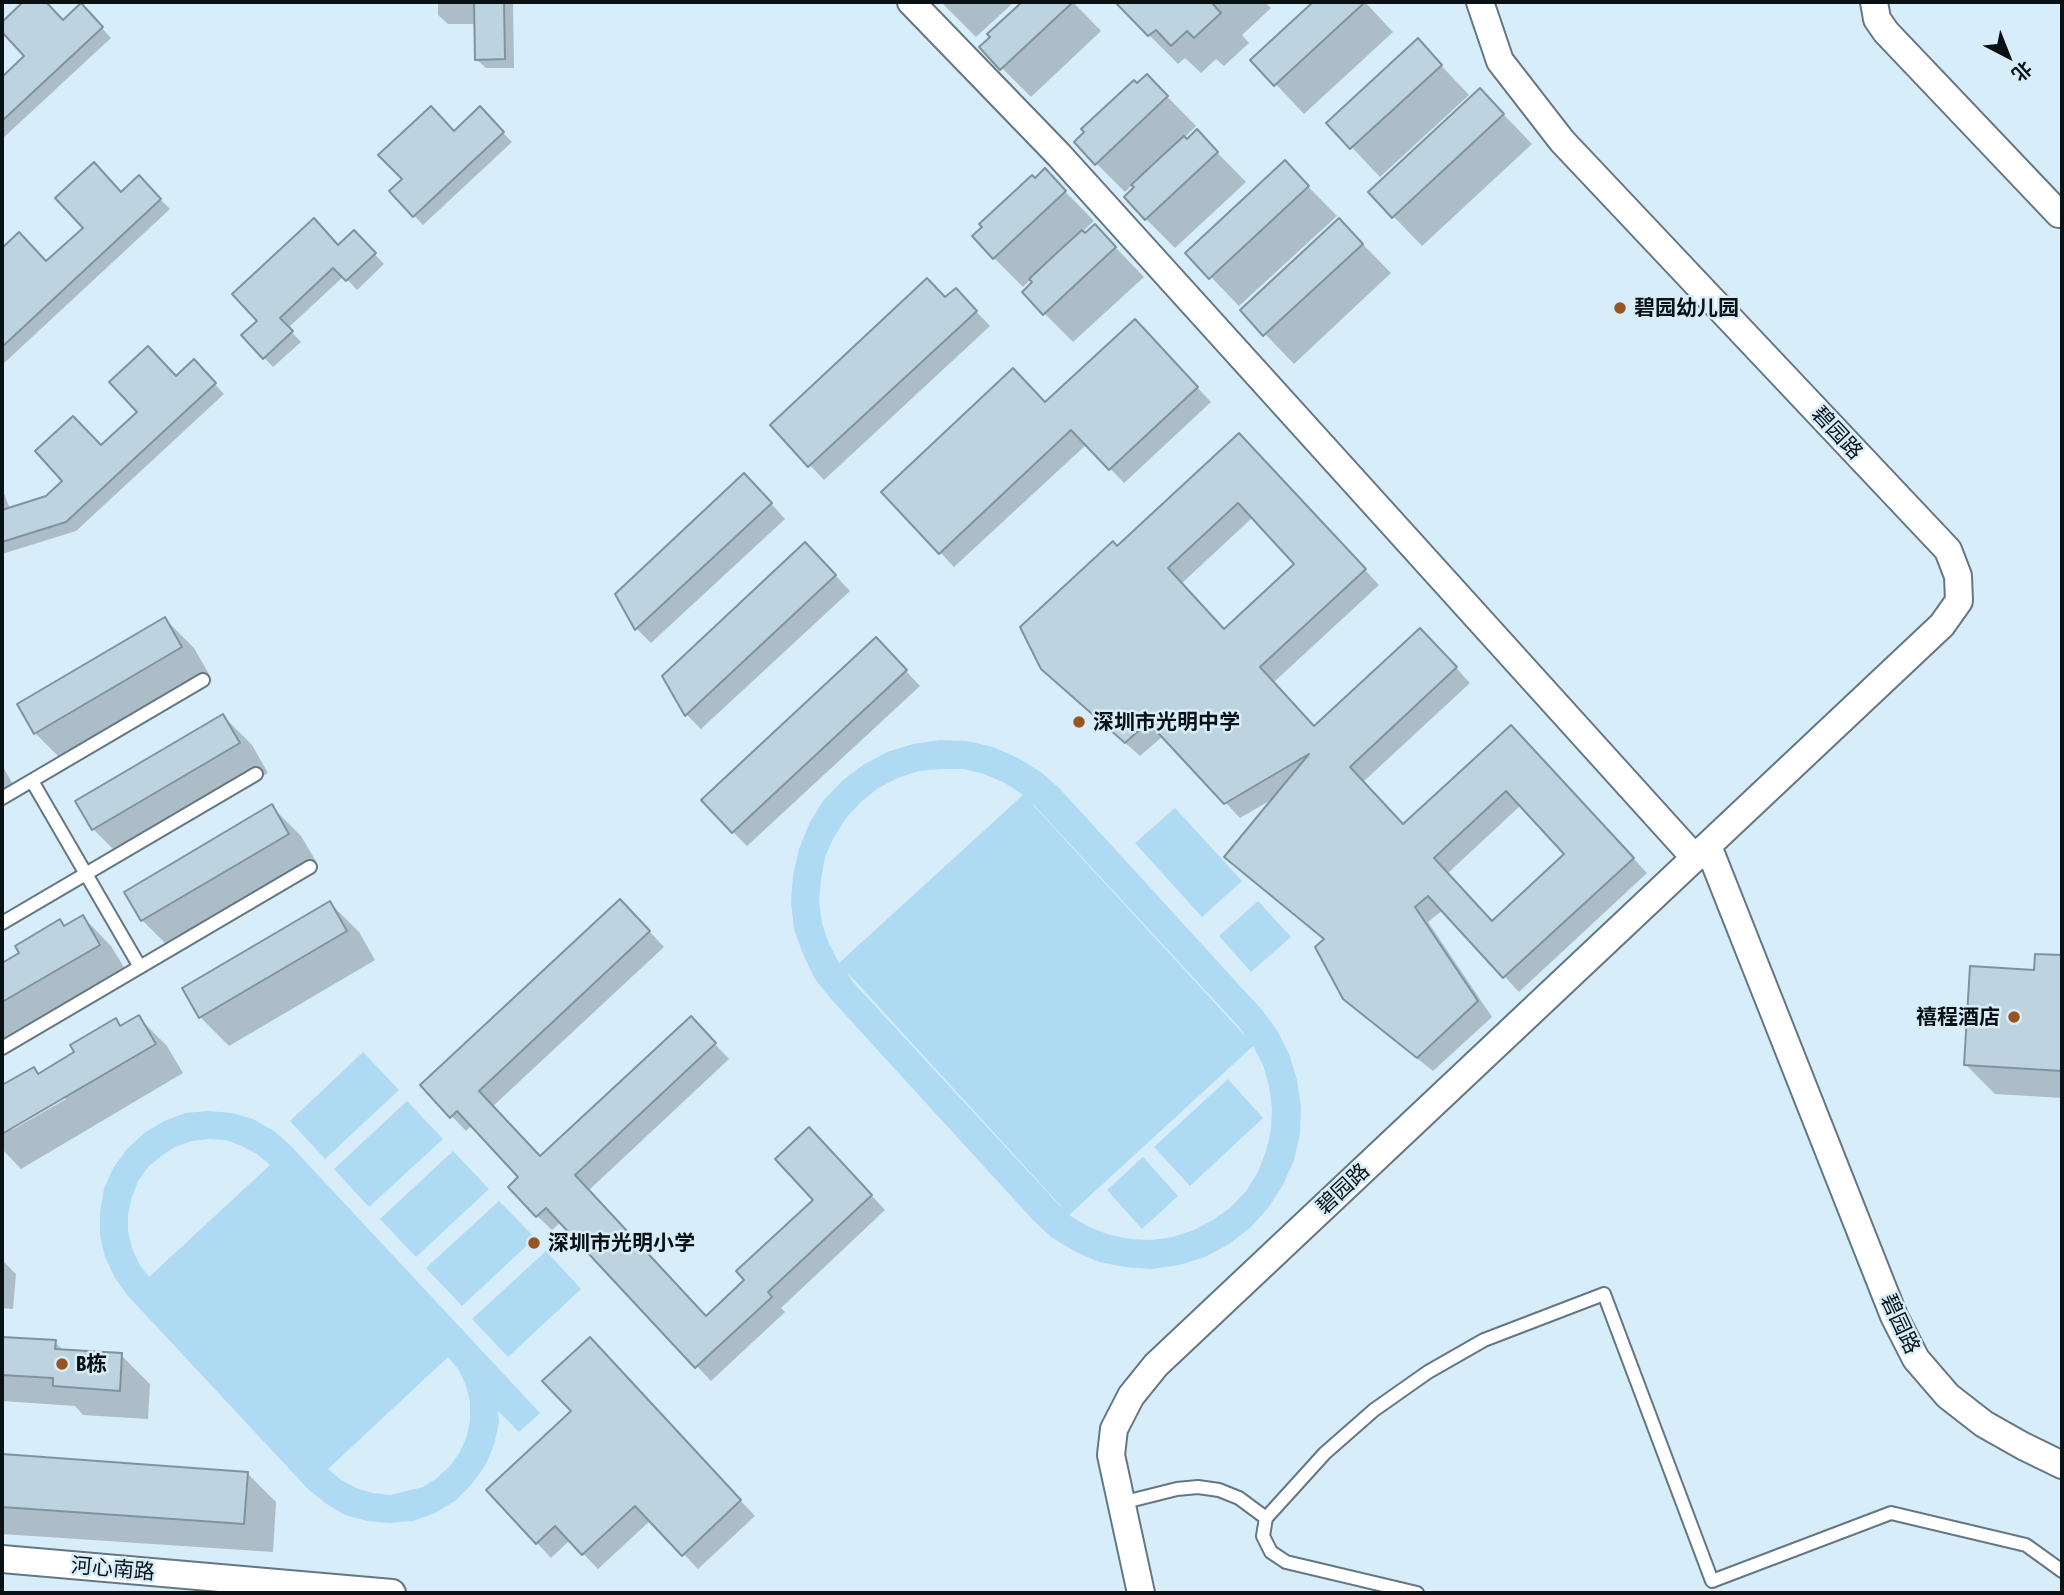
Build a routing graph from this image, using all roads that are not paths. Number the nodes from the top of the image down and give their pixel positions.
1 (911, 2) edge
2 (1480, 2) edge
3 (1874, 2) edge
4 (2062, 211) edge
5 (203, 680) dead end
6 (256, 774) dead end
7 (32, 781) junction
8 (2, 798) edge
9 (1702, 852) junction
10 (310, 867) dead end
11 (86, 874) junction
12 (2, 923) edge
13 (140, 967) junction
14 (2, 1048) edge
15 (2062, 1465) edge
16 (1120, 1503) junction
17 (1266, 1518) junction
18 (2, 1559) edge
19 (2062, 1572) edge
20 (392, 1593) edge
21 (1141, 1593) edge
22 (1417, 1593) edge

1 - 9 street
2 - 9 street, 碧园路
3 - 4 street
5 - 7 lane
6 - 11 lane
7 - 8 lane
7 - 11 lane
9 - 15 street, 碧园路
9 - 16 street, 碧园路
10 - 13 lane
11 - 12 lane
11 - 13 lane
13 - 14 lane
16 - 17 lane
16 - 21 street, 碧园路
17 - 19 lane
17 - 22 lane
18 - 20 street, 河心南路

